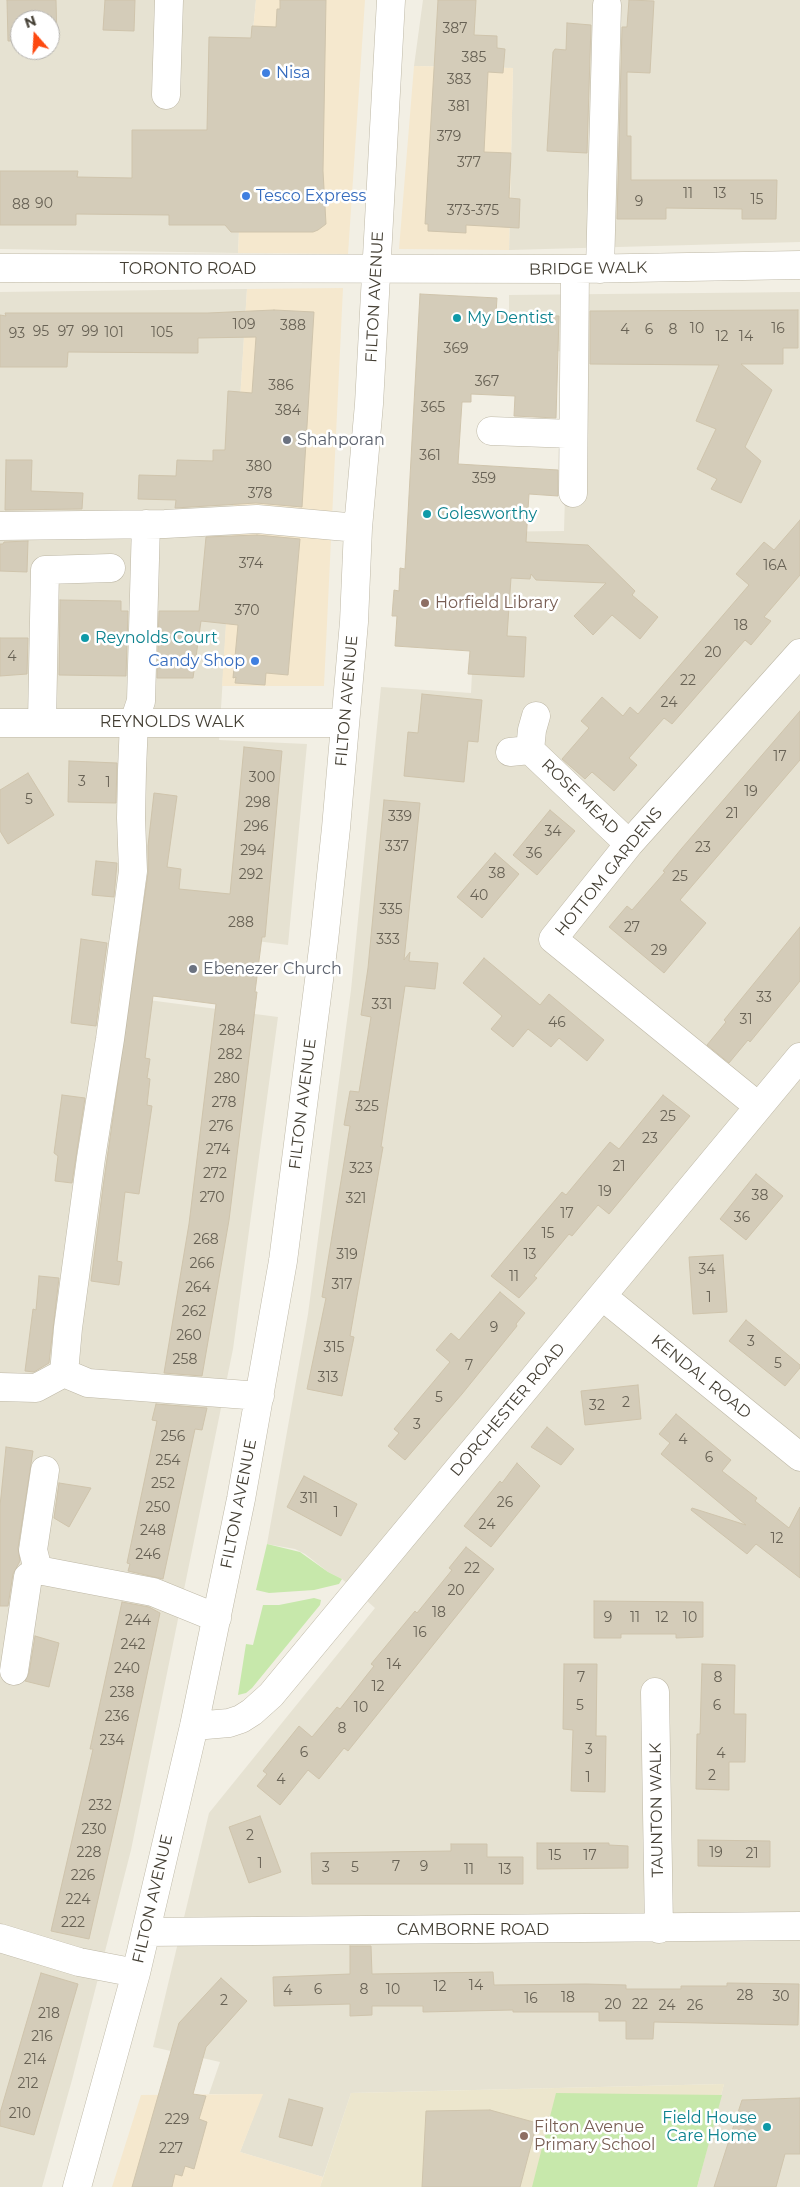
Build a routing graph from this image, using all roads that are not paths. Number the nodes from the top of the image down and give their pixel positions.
1 (169, 0) edge
2 (391, 0) edge
3 (607, 5) dead end
4 (166, 95) dead end
5 (800, 265) edge
6 (0, 268) edge
7 (376, 269) junction
8 (588, 269) junction
9 (492, 431) dead end
10 (573, 434) junction
11 (573, 493) dead end
12 (146, 524) junction
13 (0, 526) edge
14 (358, 528) junction
15 (111, 568) dead end
16 (800, 654) edge
17 (536, 716) dead end
18 (42, 722) junction
19 (134, 722) junction
20 (0, 723) edge
21 (345, 723) junction
22 (629, 844) junction
23 (800, 1057) edge
24 (758, 1106) junction
25 (602, 1296) junction
26 (64, 1373) junction
27 (0, 1387) edge
28 (260, 1396) junction
29 (800, 1457) edge
30 (45, 1470) dead end
31 (38, 1570) junction
32 (217, 1618) junction
33 (14, 1671) dead end
34 (656, 1692) dead end
35 (194, 1726) junction
36 (800, 1926) edge
37 (659, 1929) junction
38 (146, 1932) junction
39 (0, 1938) edge
40 (136, 1973) junction
41 (77, 2187) edge

1 - 4 street
2 - 7 street, FILTON AVENUE
3 - 8 street
5 - 8 street, BRIDGE WALK
6 - 7 street, TORONTO ROAD
7 - 8 street, BRIDGE WALK
7 - 14 street, FILTON AVENUE
8 - 10 street
9 - 10 street
10 - 11 street
12 - 13 street
12 - 14 street
12 - 19 street
14 - 21 street, FILTON AVENUE
15 - 18 street
16 - 22 street, HOTTOM GARDENS
17 - 22 street, ROSE MEAD
18 - 19 street, REYNOLDS WALK
18 - 20 street, REYNOLDS WALK
19 - 21 street, REYNOLDS WALK
19 - 26 street
21 - 28 street, FILTON AVENUE
22 - 24 street, HOTTOM GARDENS
23 - 24 street, DORCHESTER ROAD
24 - 25 street, DORCHESTER ROAD
25 - 29 street, KENDAL ROAD
25 - 35 street, DORCHESTER ROAD
26 - 27 street
26 - 28 street
28 - 32 street, FILTON AVENUE
30 - 31 street
31 - 32 street
31 - 33 street
32 - 35 street, FILTON AVENUE
34 - 37 street, TAUNTON WALK
35 - 38 street, FILTON AVENUE
36 - 37 street, CAMBORNE ROAD
37 - 38 street, CAMBORNE ROAD
38 - 40 street, FILTON AVENUE
39 - 40 street
40 - 41 street, FILTON AVENUE

